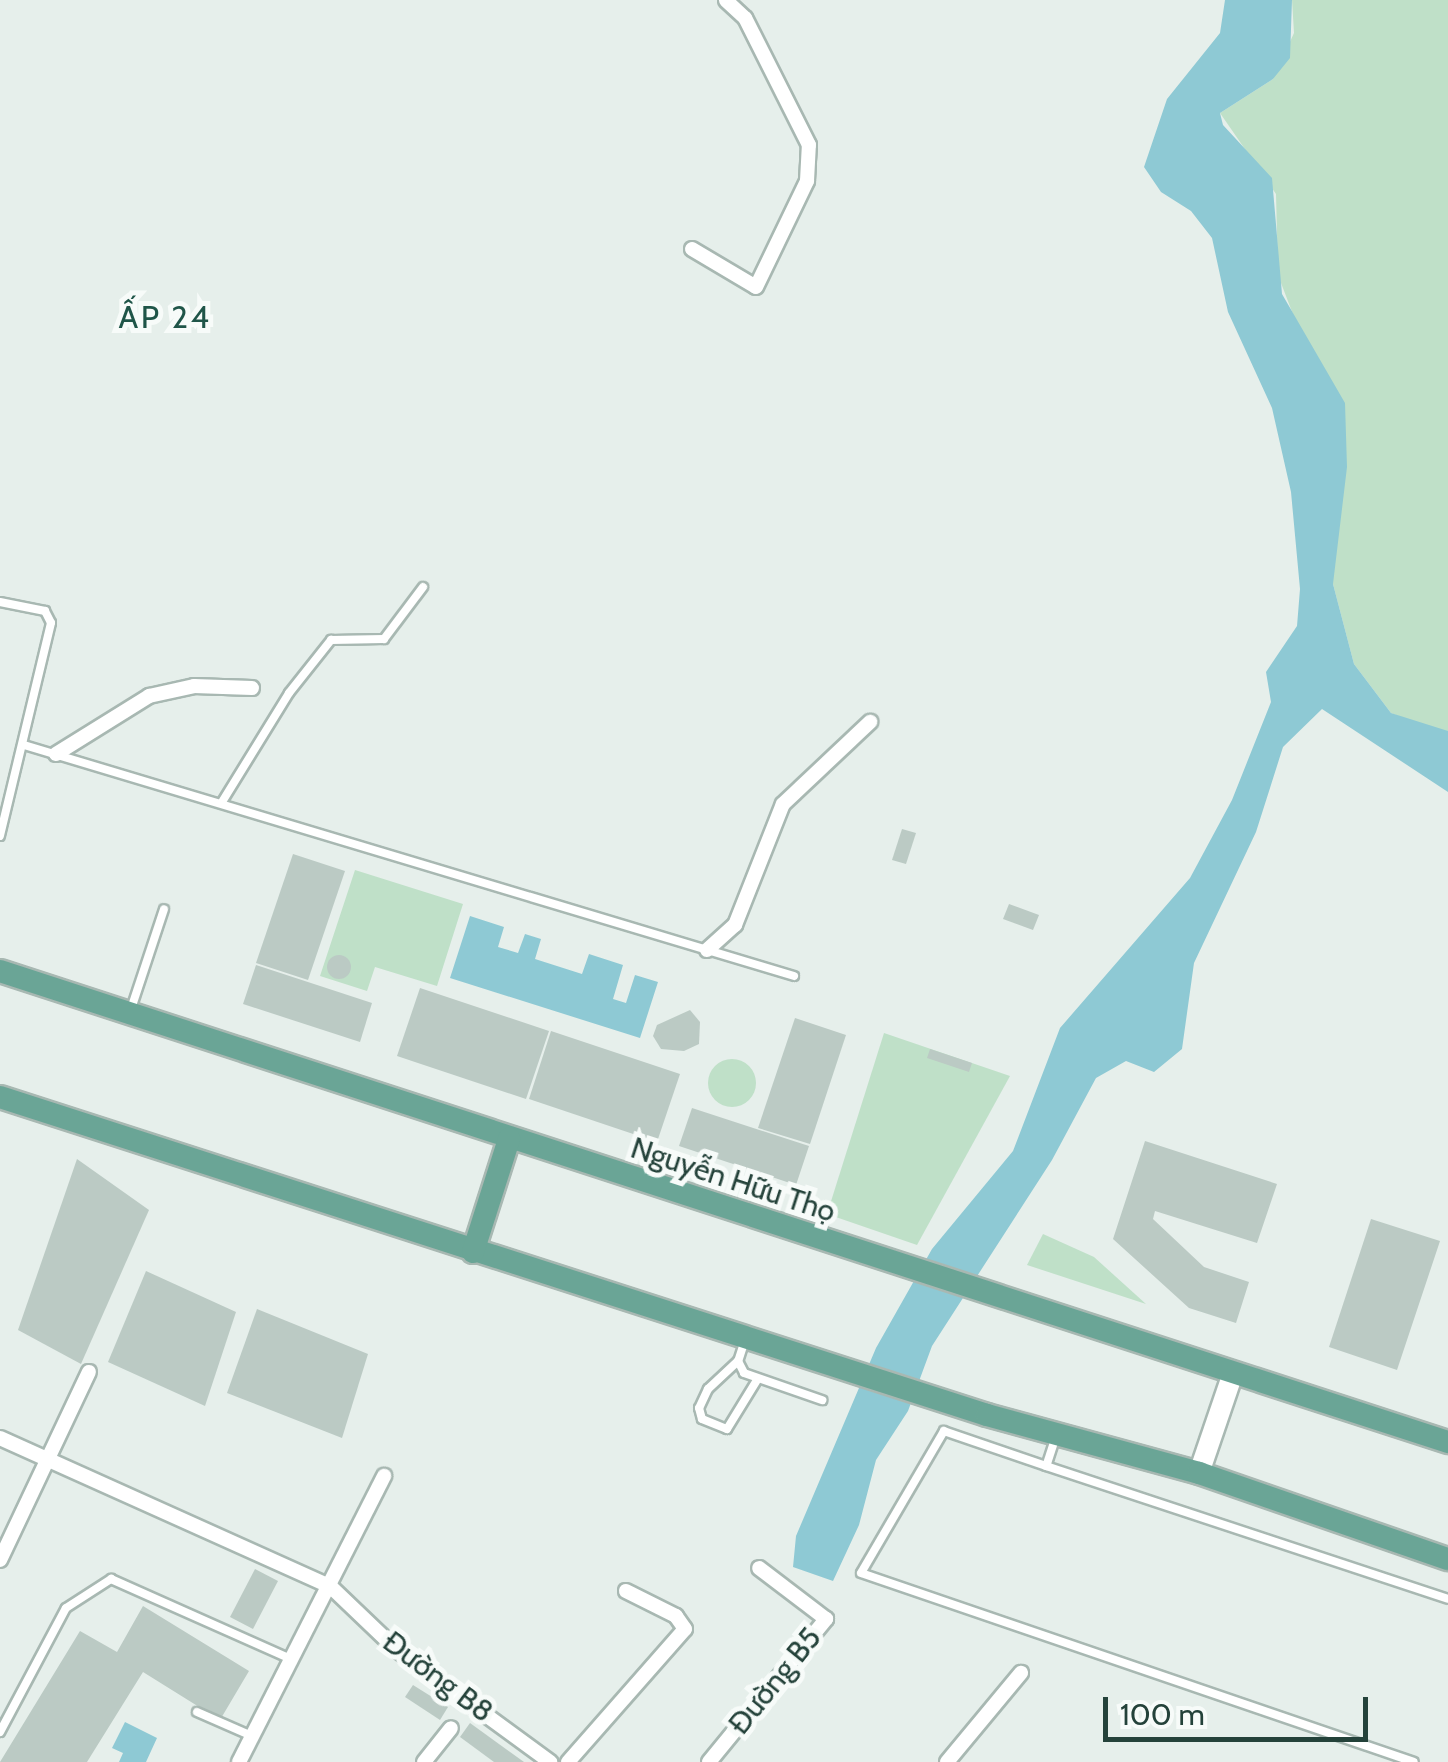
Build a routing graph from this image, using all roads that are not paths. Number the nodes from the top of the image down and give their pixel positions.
1 (726, 0) edge
2 (692, 249) dead end
3 (423, 586) dead end
4 (0, 602) edge
5 (252, 688) dead end
6 (870, 722) dead end
7 (24, 745) junction
8 (56, 754) junction
9 (222, 802) junction
10 (0, 836) edge
11 (164, 910) dead end
12 (707, 950) junction
13 (0, 972) edge
14 (794, 976) dead end
15 (130, 1013) junction
16 (0, 1097) edge
17 (509, 1139) junction
18 (473, 1252) junction
19 (746, 1335) junction
20 (738, 1361) junction
21 (89, 1372) dead end
22 (1232, 1376) junction
23 (757, 1380) junction
24 (822, 1400) dead end
25 (1057, 1435) junction
26 (0, 1438) edge
27 (1448, 1442) edge
28 (48, 1459) junction
29 (1046, 1466) junction
30 (1200, 1472) junction
31 (384, 1476) dead end
32 (1448, 1559) edge
33 (0, 1560) edge
34 (760, 1568) dead end
35 (330, 1586) junction
36 (626, 1591) dead end
37 (1448, 1599) edge
38 (292, 1660) junction
39 (1021, 1673) dead end
40 (197, 1712) dead end
41 (451, 1728) dead end
42 (0, 1732) edge
43 (252, 1736) junction
44 (240, 1762) edge
45 (424, 1762) edge
46 (550, 1762) edge
47 (568, 1762) edge
48 (709, 1762) edge
49 (947, 1762) edge
50 (1414, 1762) edge

1 - 2 street
3 - 9 lane
4 - 7 lane
5 - 8 street
6 - 12 street
7 - 8 lane
7 - 10 lane
8 - 9 lane
9 - 12 lane
11 - 15 lane
12 - 14 lane
13 - 15 main road, Nguyễn Hữu Thọ
15 - 17 main road, Nguyễn Hữu Thọ
16 - 18 main road
17 - 18 main road
17 - 22 main road, Nguyễn Hữu Thọ
18 - 19 main road
19 - 20 lane
19 - 25 main road
20 - 23 lane
20 - 23 lane
21 - 28 street
22 - 27 main road, Nguyễn Hữu Thọ
22 - 30 main road
23 - 24 lane
25 - 29 lane
25 - 30 main road
26 - 28 street, Đường B8
28 - 33 street
28 - 35 street, Đường B8
29 - 37 lane
29 - 50 lane
30 - 32 main road
31 - 35 street
34 - 48 street, Đường B5
35 - 38 street
35 - 46 street, Đường B8
36 - 47 street
38 - 42 lane
38 - 43 street
39 - 49 street
40 - 43 lane
41 - 45 street
43 - 44 street

